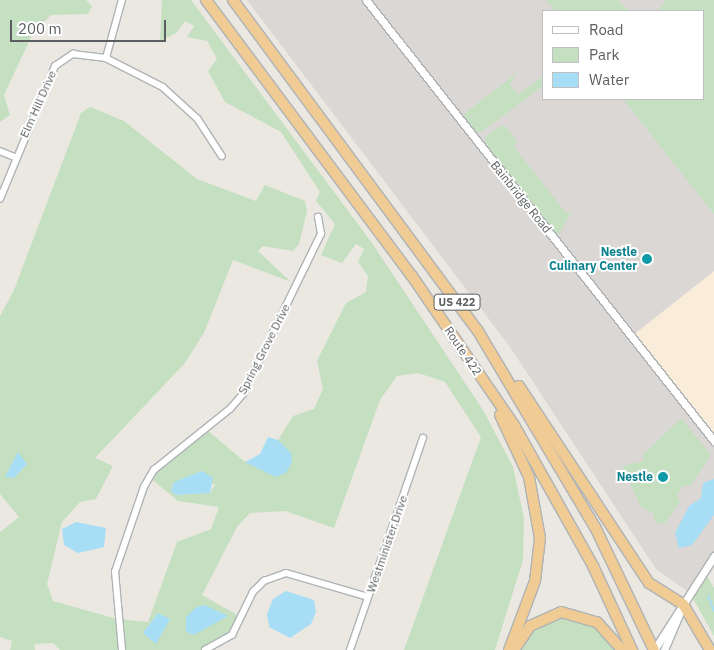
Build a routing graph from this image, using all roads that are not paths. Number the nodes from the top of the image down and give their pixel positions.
1 (122, 0) edge
2 (206, 0) edge
3 (233, 0) edge
4 (366, 0) edge
5 (106, 58) junction
6 (0, 152) edge
7 (14, 156) junction
8 (222, 156) dead end
9 (0, 199) edge
10 (318, 217) dead end
11 (438, 314) junction
12 (478, 331) junction
13 (423, 438) dead end
14 (714, 441) edge
15 (714, 556) edge
16 (368, 597) junction
17 (683, 604) junction
18 (628, 649) edge
19 (122, 650) edge
20 (206, 650) edge
21 (350, 650) edge
22 (510, 650) edge
23 (515, 650) edge
24 (654, 650) edge
25 (664, 650) edge
26 (710, 650) edge

1 - 5 street
2 - 11 highway, Route 422 / US 422
3 - 12 highway, Route 422 / US 422
4 - 14 street, Bainbridge Road
5 - 7 street, Elm Hill Drive
5 - 8 street, Elm Hill Drive
6 - 7 street
7 - 9 street, Elm Hill Drive
10 - 19 street, Spring Grove Drive
11 - 18 highway, Route 422 / US 422
11 - 22 highway
12 - 17 highway
12 - 24 highway, Route 422 / US 422
13 - 16 street, Westminister Drive
15 - 17 street
16 - 20 street
16 - 21 street, Westminister Drive
17 - 24 street
17 - 25 street
17 - 26 highway
18 - 23 highway

